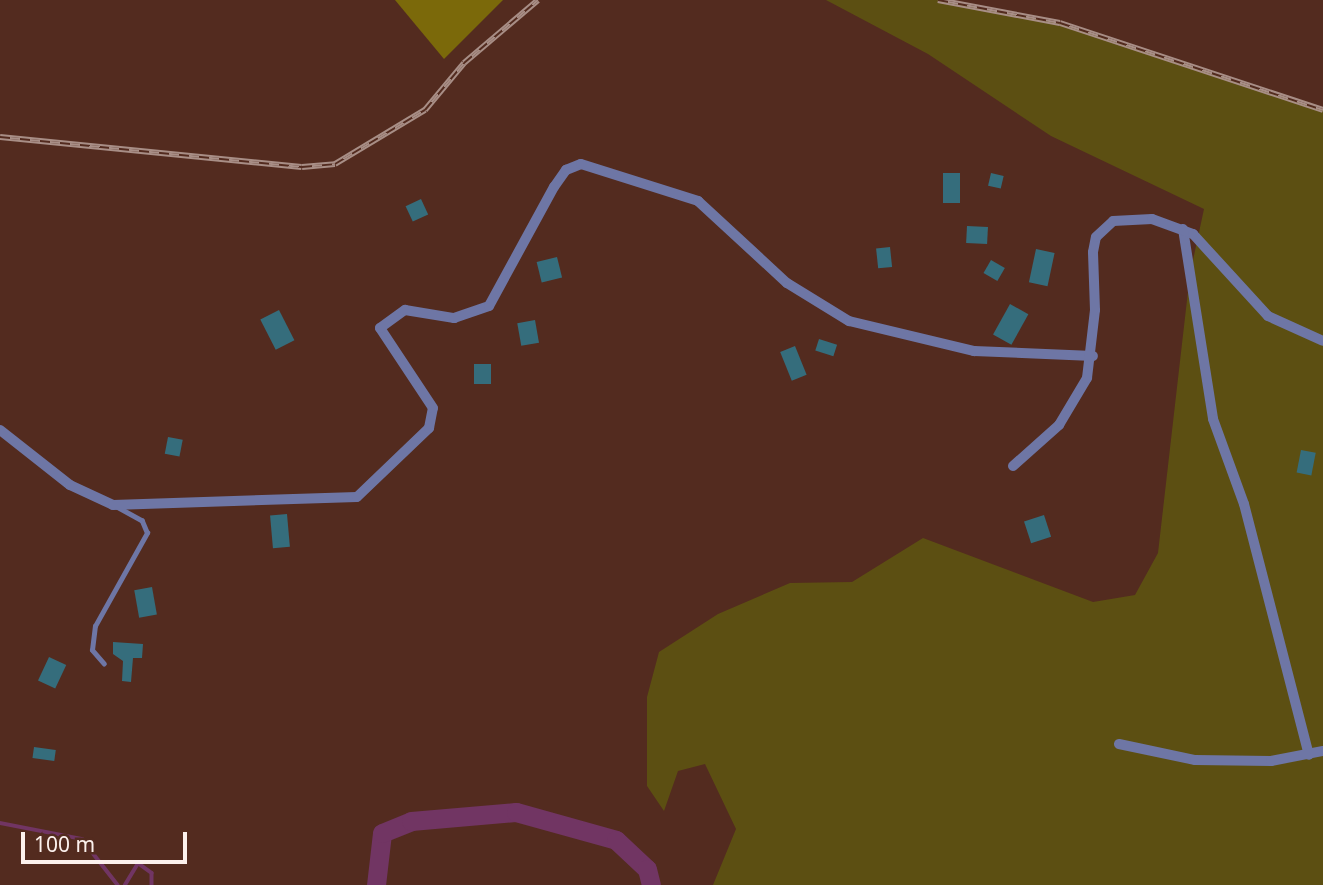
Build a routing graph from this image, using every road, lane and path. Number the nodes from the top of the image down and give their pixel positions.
1 (1183, 229) junction
2 (1323, 341) edge
3 (1093, 356) junction
4 (0, 430) edge
5 (1013, 466) dead end
6 (113, 505) junction
7 (104, 664) dead end
8 (1119, 744) dead end
9 (1323, 751) edge
10 (1309, 755) junction

1 - 2 street
1 - 3 street
1 - 10 street
3 - 5 street
3 - 6 street
4 - 6 street
6 - 7 lane
8 - 10 street
9 - 10 street

